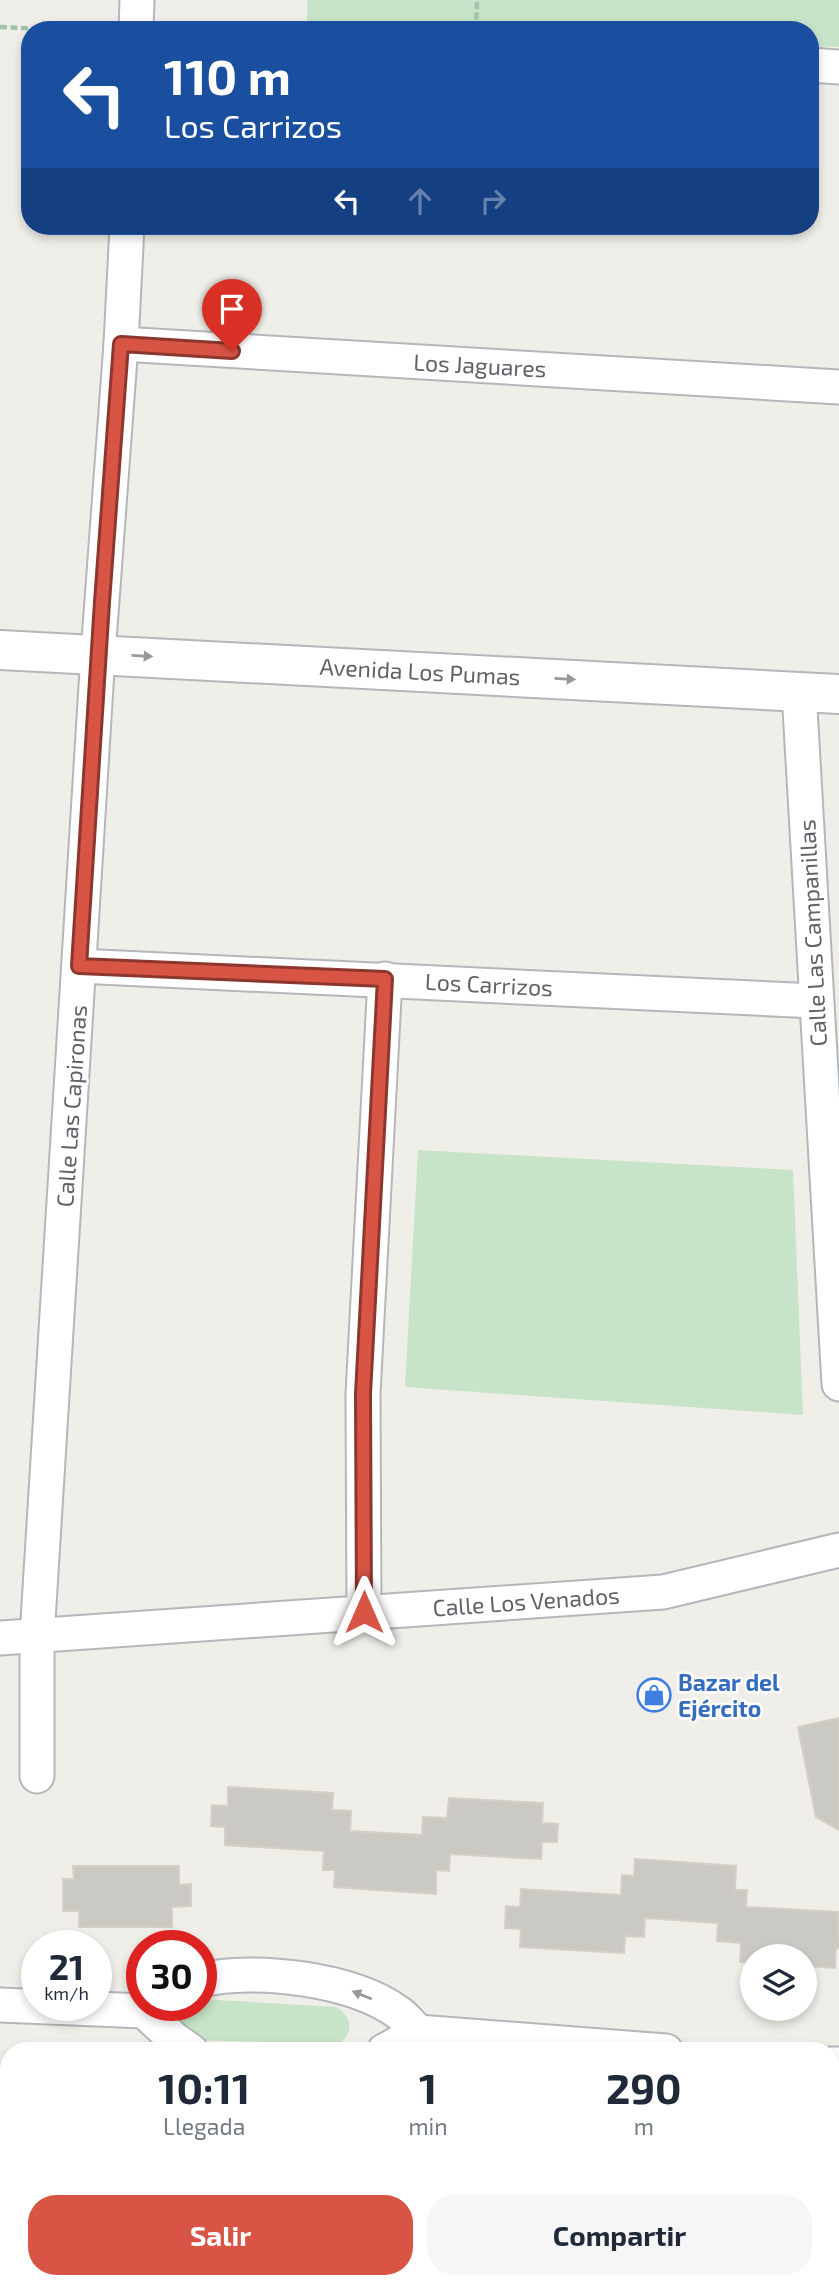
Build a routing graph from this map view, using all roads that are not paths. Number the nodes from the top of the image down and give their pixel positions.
1 (137, 0) edge
2 (136, 21) edge
3 (819, 66) edge
4 (839, 67) edge
5 (127, 235) edge
6 (121, 344) junction
7 (839, 387) edge
8 (0, 650) edge
9 (98, 654) junction
10 (799, 691) junction
11 (839, 694) edge
12 (79, 966) junction
13 (385, 979) junction
14 (816, 1001) junction
15 (839, 1384) edge
16 (839, 1550) edge
17 (364, 1612) junction
18 (37, 1637) junction
19 (0, 1638) edge
20 (37, 1776) dead end
21 (217, 1978) edge
22 (0, 2006) edge
23 (126, 2008) edge
24 (159, 2021) edge
25 (418, 2032) junction
26 (178, 2042) edge
27 (400, 2042) edge
28 (549, 2042) edge

1 - 2 street
3 - 4 street
5 - 6 street, Calle Las Capironas
6 - 7 street, Los Jaguares
6 - 9 street, Calle Las Capironas
8 - 9 street, Avenida Los Pumas
9 -> 10 street, Avenida Los Pumas
9 - 12 street, Calle Las Capironas
10 - 11 street, Avenida Los Pumas
10 - 14 street, Calle Las Campanillas
12 - 13 street, Los Carrizos
12 - 18 street, Calle Las Capironas
13 - 14 street, Los Carrizos
13 - 17 street
14 - 15 street, Calle Las Campanillas
16 - 17 street, Calle Los Venados
17 - 18 street, Calle Los Venados
18 - 19 street, Calle Los Venados
18 - 20 street, Calle Las Capironas
25 -> 21 street
22 - 23 street
24 - 26 street
25 - 27 street
25 - 28 street

